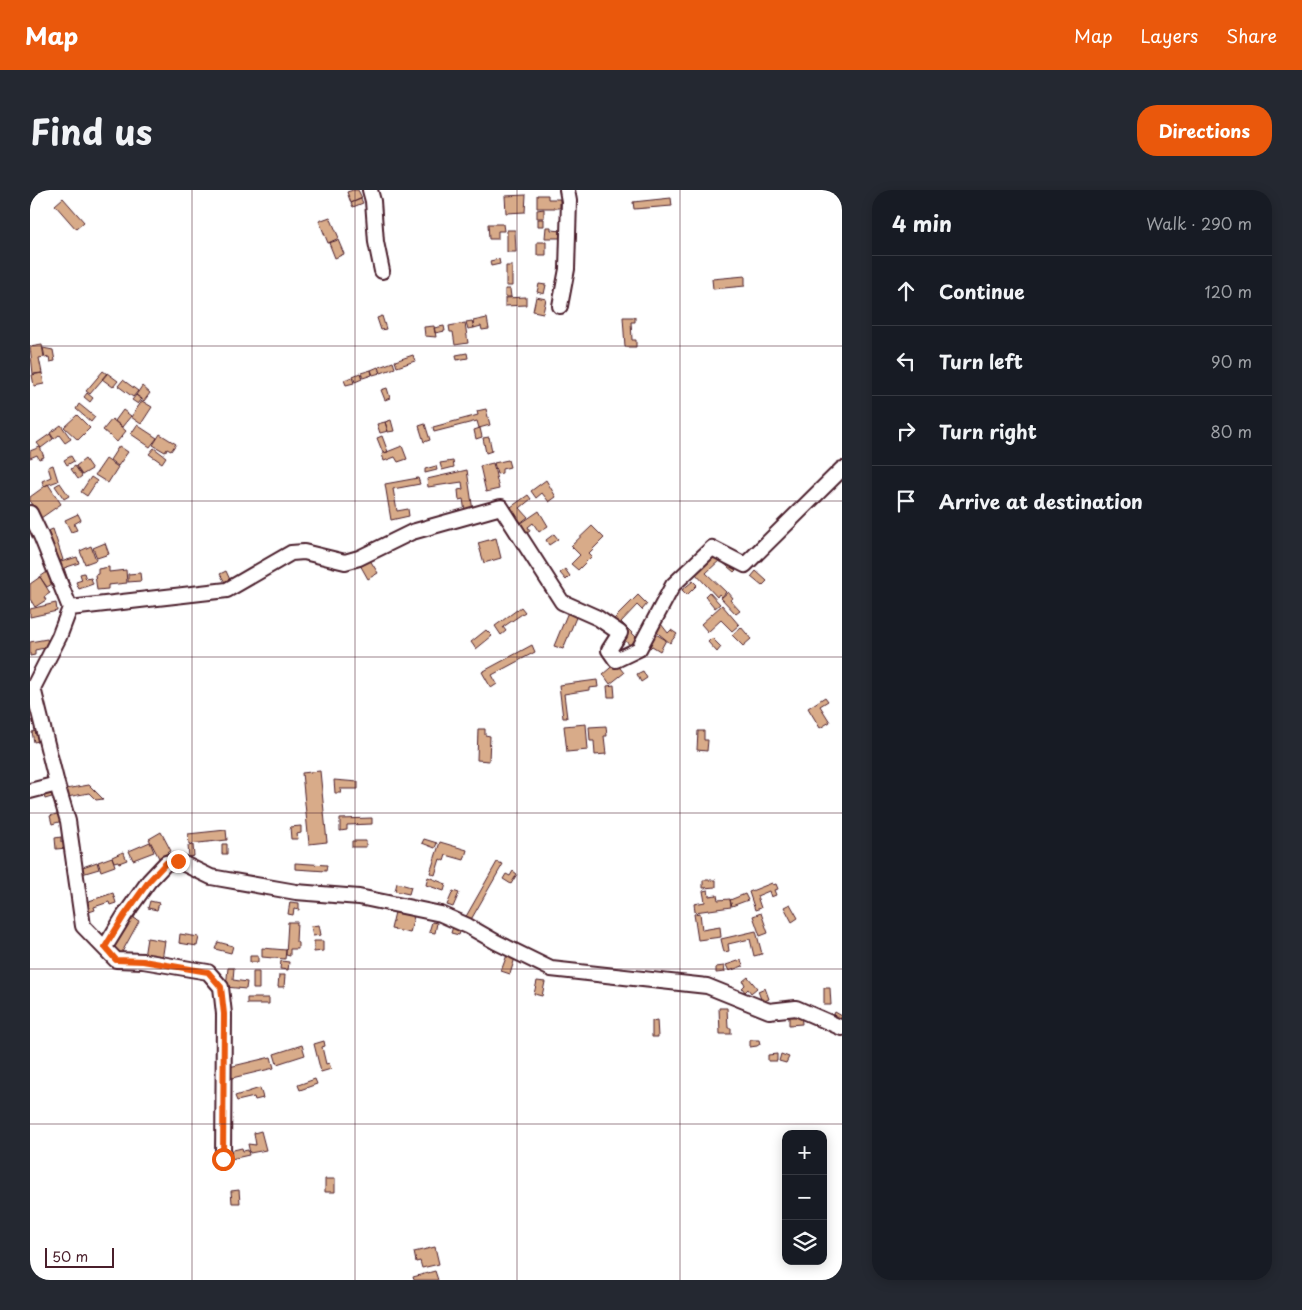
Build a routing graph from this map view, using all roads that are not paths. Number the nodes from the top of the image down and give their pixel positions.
1 (370, 190) edge
2 (567, 190) edge
3 (382, 271) dead end
4 (560, 306) dead end
5 (842, 469) edge
6 (30, 513) edge
7 (70, 608) junction
8 (57, 784) junction
9 (30, 791) edge
10 (105, 947) junction
11 (842, 1028) edge
12 (223, 1159) dead end

1 - 3 street
2 - 4 street
5 - 7 street
6 - 7 street
7 - 8 street
8 - 9 street
8 - 10 street
10 - 11 street
10 - 12 street

